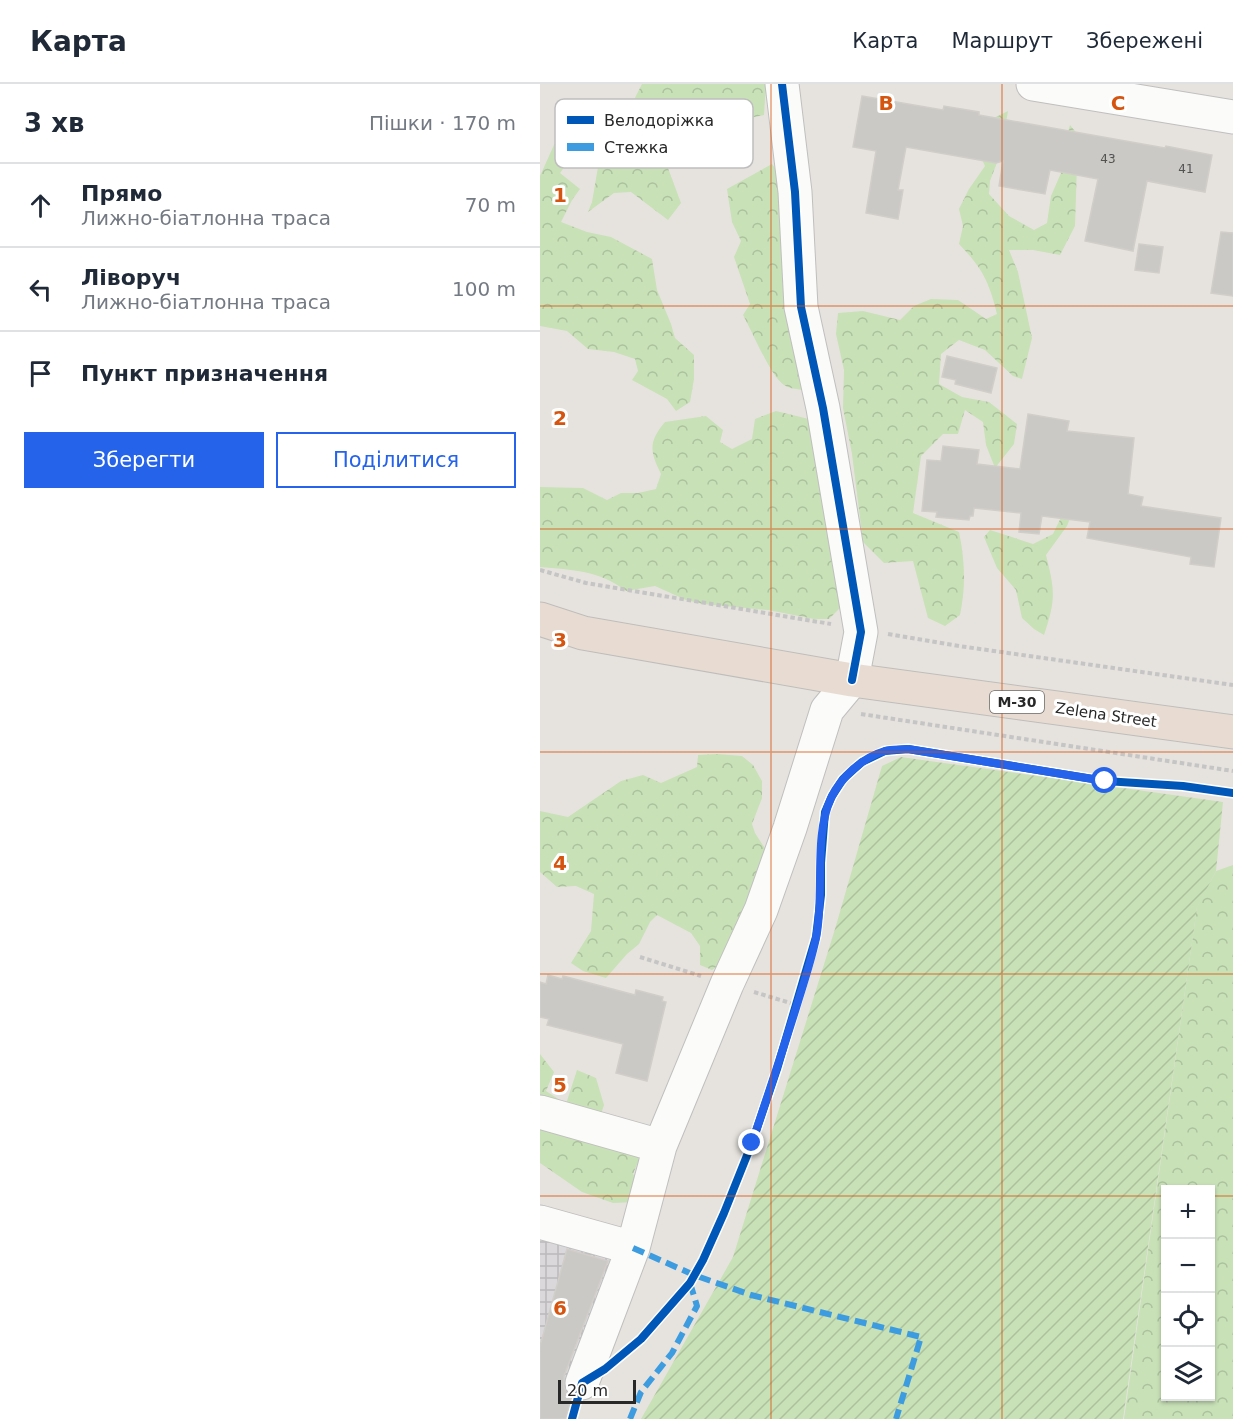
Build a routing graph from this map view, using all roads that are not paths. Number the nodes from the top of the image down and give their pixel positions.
1 (782, 84) edge
2 (1033, 84) edge
3 (1233, 117) edge
4 (540, 619) edge
5 (852, 680) junction
6 (1233, 732) edge
7 (540, 1112) edge
8 (660, 1146) junction
9 (540, 1222) edge
10 (633, 1248) junction
11 (582, 1383) dead end

1 - 5 street
2 - 3 street
4 - 5 highway, Zelena Street / М-30
5 - 6 highway, Zelena Street / М-30
5 - 8 street
7 - 8 street
8 - 10 street
9 - 10 street
10 - 11 street

